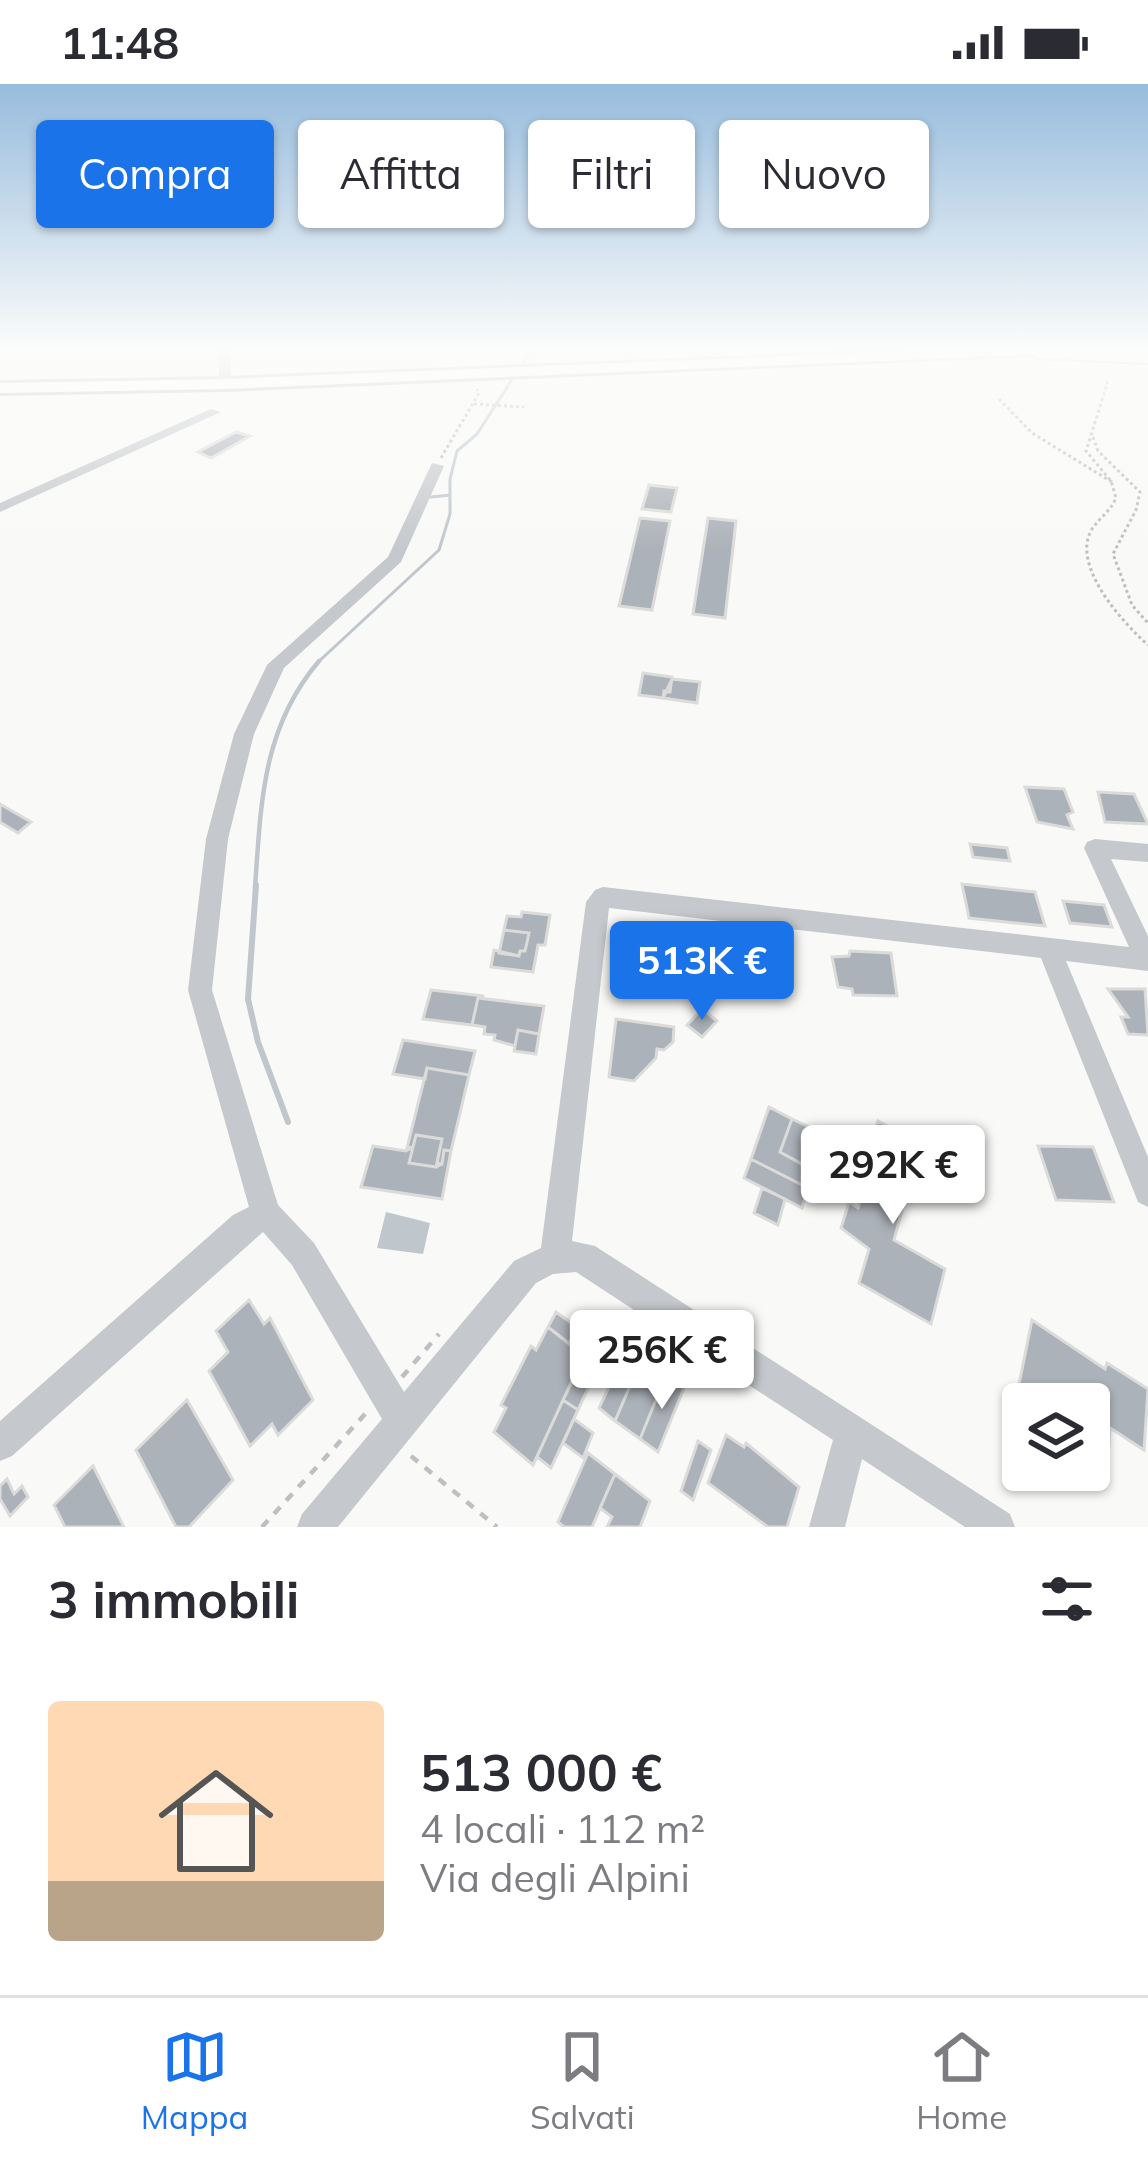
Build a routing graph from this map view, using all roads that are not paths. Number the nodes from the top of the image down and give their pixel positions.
1 (210, 414) edge
2 (437, 466) road end
3 (0, 508) edge
4 (1148, 853) edge
5 (1048, 949) junction
6 (1148, 960) edge
7 (1148, 1192) edge
8 (266, 1214) junction
9 (556, 1256) junction
10 (384, 1420) junction
11 (852, 1432) junction
12 (0, 1444) edge
13 (315, 1527) edge
14 (827, 1527) edge
15 (997, 1527) edge

1 - 3 street
2 - 8 street
4 - 6 street
5 - 6 street
5 - 7 street
5 - 9 street
8 - 10 street
8 - 12 street
9 - 10 street
9 - 11 street
10 - 13 street
11 - 14 street
11 - 15 street

